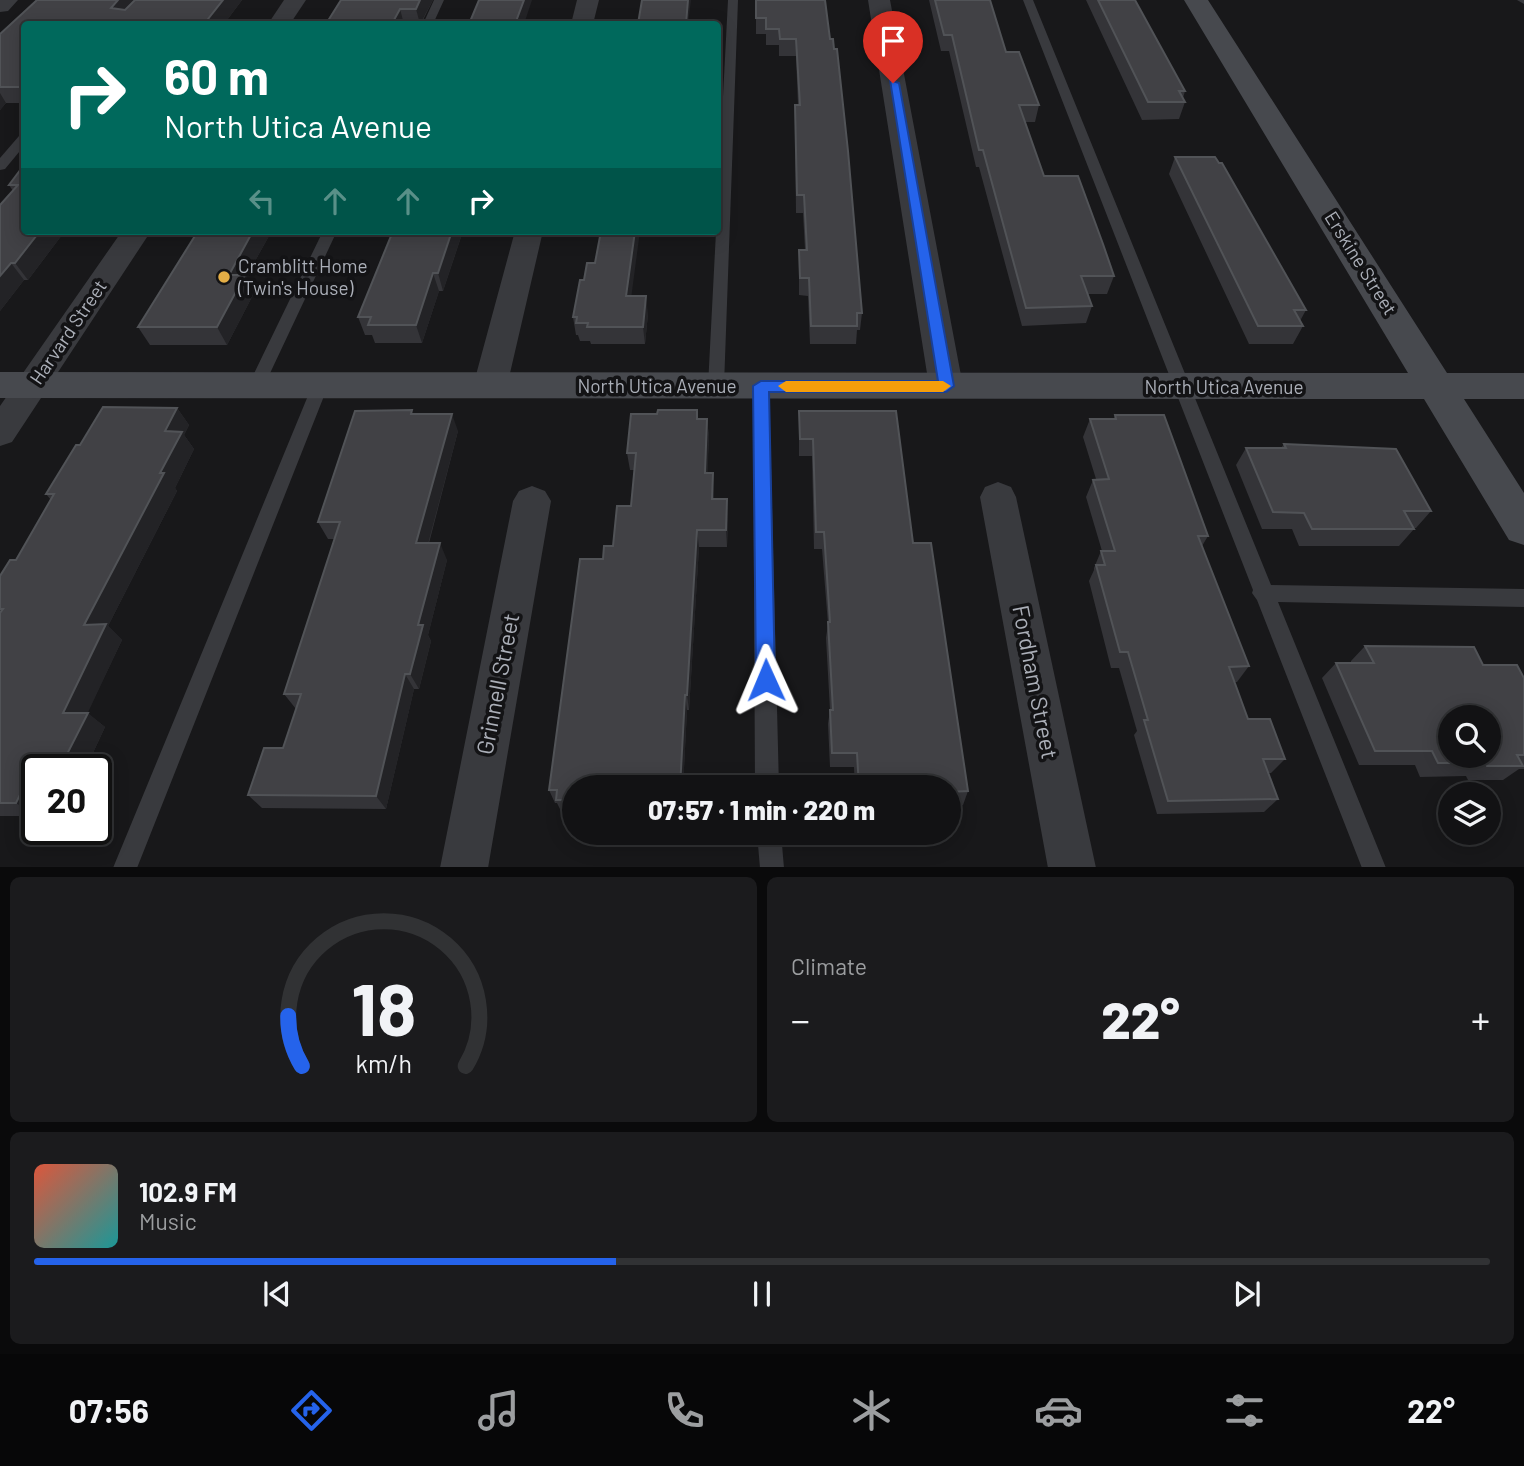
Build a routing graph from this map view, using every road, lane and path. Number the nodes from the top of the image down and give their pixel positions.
1 (7, 0) edge
2 (295, 0) edge
3 (439, 0) edge
4 (588, 0) edge
5 (733, 0) edge
6 (879, 0) edge
7 (1028, 0) edge
8 (1196, 0) edge
9 (0, 6) edge
10 (281, 21) edge
11 (429, 21) edge
12 (583, 21) edge
13 (21, 142) edge
14 (0, 166) edge
15 (134, 235) edge
16 (328, 235) edge
17 (528, 235) edge
18 (16, 385) edge
19 (256, 386) junction
20 (320, 386) junction
21 (490, 386) junction
22 (716, 386) junction
23 (761, 386) junction
24 (946, 386) junction
25 (1524, 386) edge
26 (1181, 387) junction
27 (1438, 387) junction
28 (0, 433) edge
29 (998, 498) dead end
30 (532, 501) dead end
31 (1524, 528) edge
32 (1262, 593) junction
33 (1524, 598) edge
34 (767, 775) edge
35 (770, 845) edge
36 (125, 867) edge
37 (464, 867) edge
38 (772, 867) edge
39 (1072, 867) edge
40 (1374, 867) edge

1 - 9 street
2 - 10 street
3 - 11 lane
4 - 12 street
5 - 22 lane
6 - 24 street
7 - 26 lane
8 - 27 street, Erskine Street
13 - 14 lane
15 - 18 street, Harvard Street
16 - 19 lane
17 - 21 street
18 - 19 street, North Utica Avenue
18 - 28 street, Harvard Street
19 - 20 street, North Utica Avenue
20 - 21 street, North Utica Avenue
20 - 36 lane
21 - 22 street, North Utica Avenue
22 - 23 street, North Utica Avenue
23 - 24 street, North Utica Avenue
23 - 34 lane
24 - 26 street, North Utica Avenue
25 - 27 street, North Utica Avenue
26 - 27 street, North Utica Avenue
26 - 32 lane
27 - 31 street, Erskine Street
29 - 39 street, Fordham Street
30 - 37 street, Grinnell Street
32 - 33 lane
32 - 40 lane
35 - 38 lane

